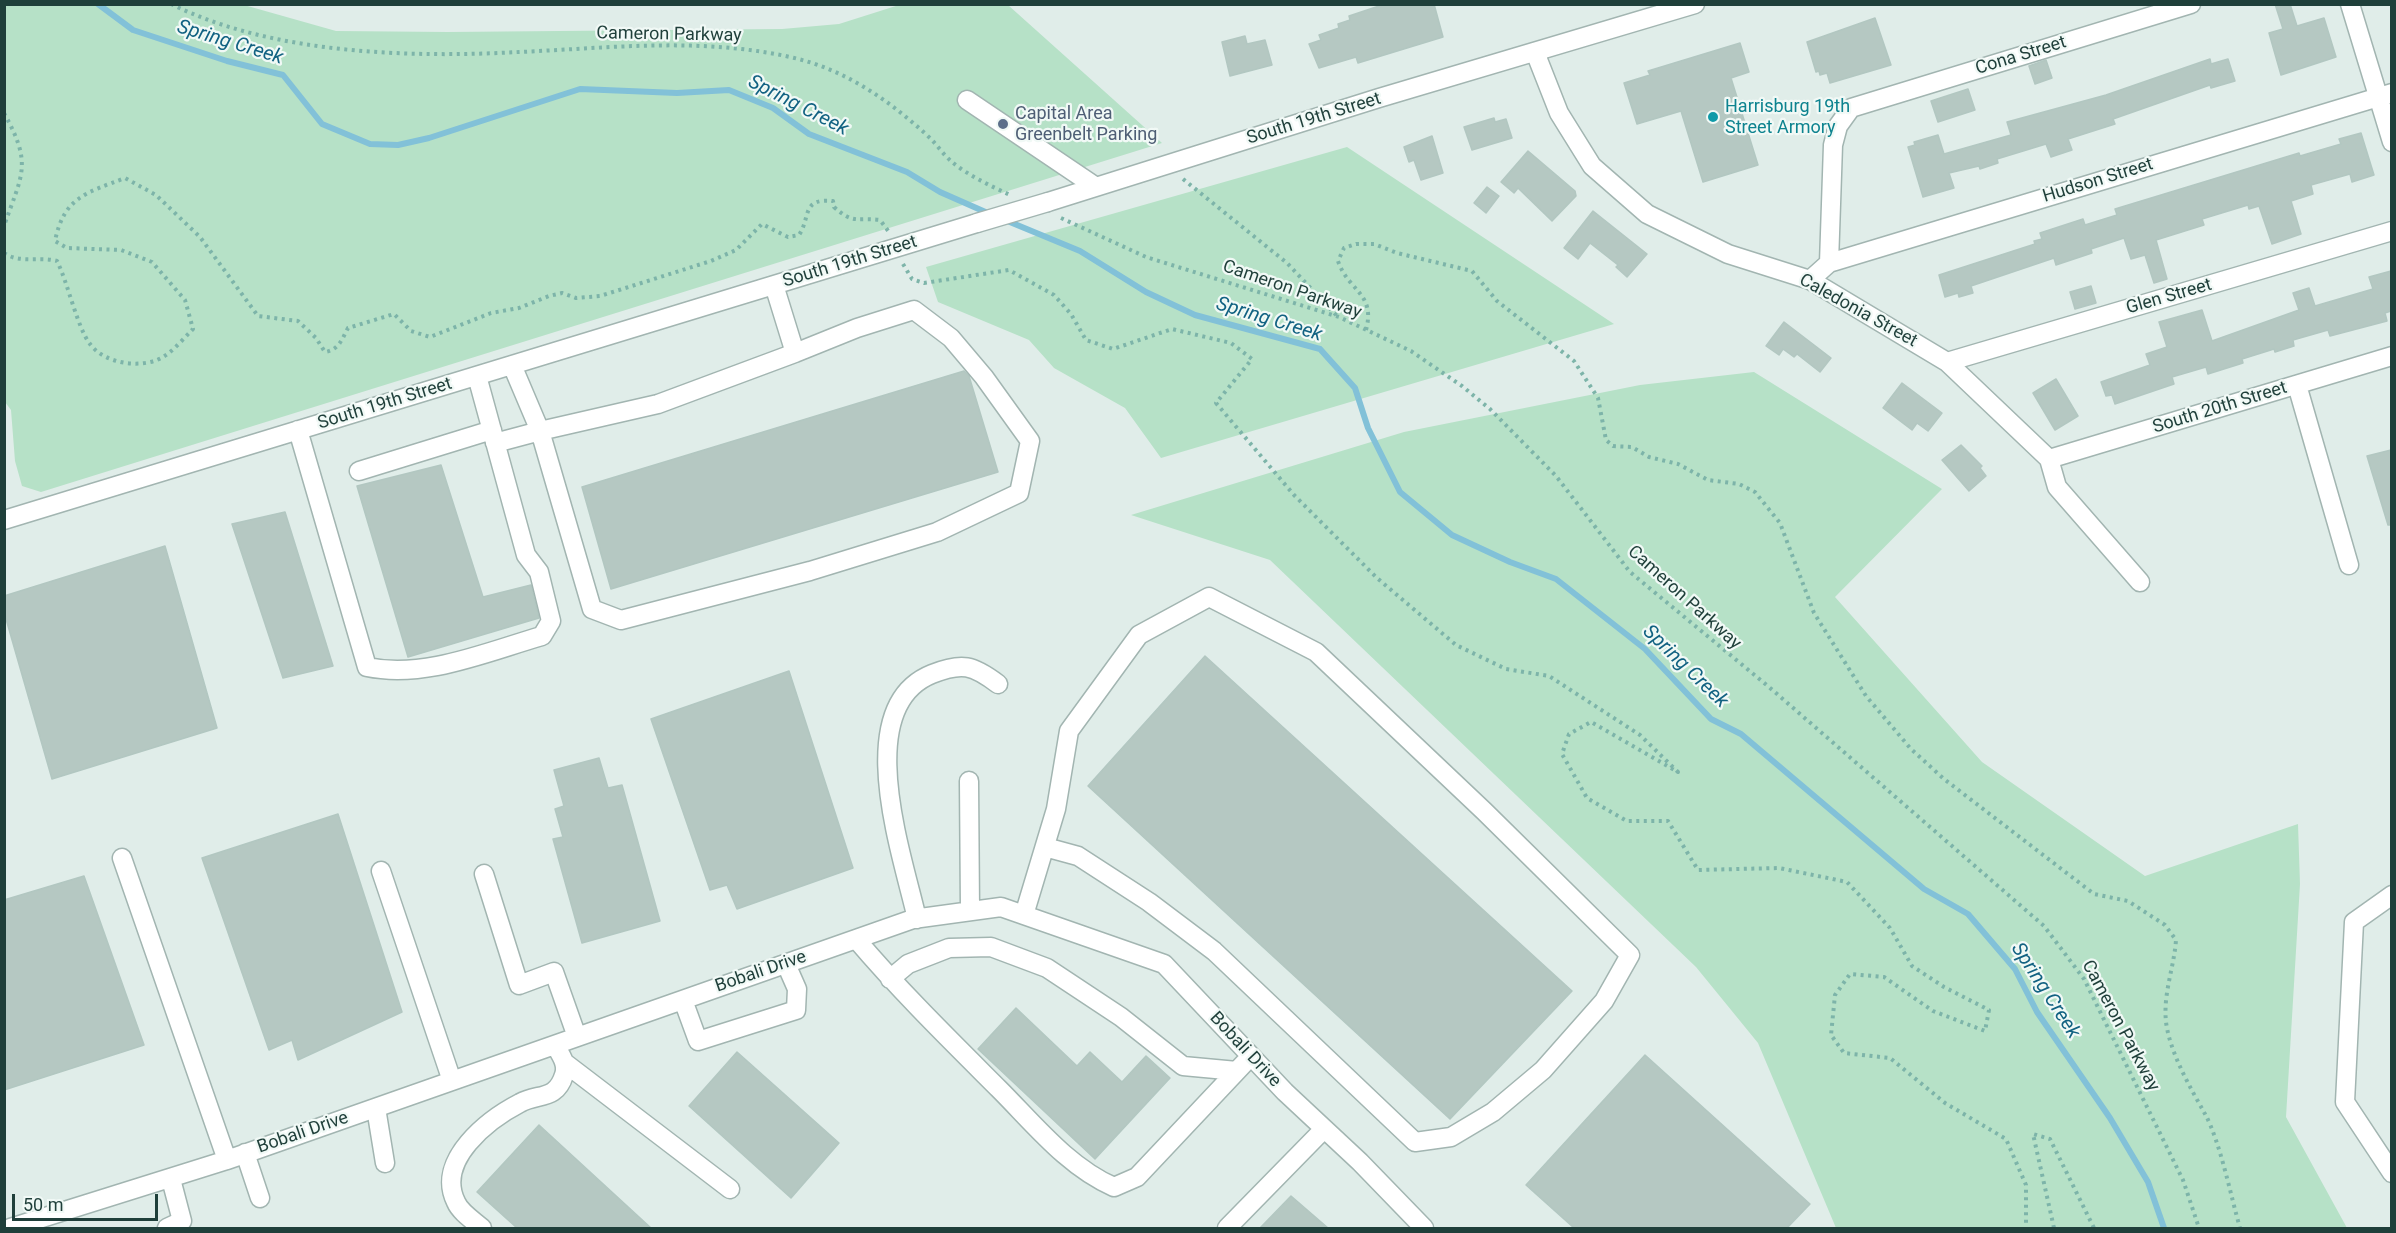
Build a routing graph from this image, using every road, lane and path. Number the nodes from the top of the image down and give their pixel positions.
1 (171, 4) edge
2 (1695, 4) edge
3 (2191, 4) edge
4 (2350, 4) edge
5 (1534, 52) junction
6 (2385, 95) edge
7 (967, 100) dead end
8 (4, 113) edge
9 (2391, 142) edge
10 (1166, 165) junction
11 (1096, 187) junction
12 (1014, 196) dead end
13 (1050, 208) junction
14 (4, 226) edge
15 (2391, 231) edge
16 (896, 248) junction
17 (4, 253) edge
18 (1829, 262) junction
19 (1810, 280) junction
20 (774, 285) junction
21 (1339, 317) junction
22 (1366, 330) junction
23 (795, 353) junction
24 (2391, 356) edge
25 (1947, 362) junction
26 (512, 365) junction
27 (477, 376) junction
28 (2297, 385) junction
29 (298, 430) junction
30 (540, 431) junction
31 (493, 436) junction
32 (2049, 459) junction
33 (359, 471) dead end
34 (4, 520) edge
35 (2349, 565) dead end
36 (2140, 582) dead end
37 (998, 684) dead end
38 (969, 781) dead end
39 (1045, 847) junction
40 (122, 858) dead end
41 (381, 871) dead end
42 (484, 874) dead end
43 (2391, 895) edge
44 (970, 911) junction
45 (1024, 915) junction
46 (917, 919) junction
47 (856, 939) junction
48 (786, 964) junction
49 (890, 980) junction
50 (683, 1000) junction
51 (577, 1037) junction
52 (555, 1045) junction
53 (1251, 1056) junction
54 (565, 1063) junction
55 (1237, 1071) junction
56 (452, 1081) junction
57 (376, 1108) junction
58 (1324, 1128) junction
59 (245, 1153) junction
60 (227, 1160) junction
61 (385, 1163) dead end
62 (2391, 1173) edge
63 (171, 1179) junction
64 (730, 1189) dead end
65 (260, 1198) dead end
66 (58, 1221) edge
67 (10, 1228) edge
68 (167, 1228) edge
69 (482, 1228) edge
70 (1227, 1228) edge
71 (1424, 1228) edge
72 (2026, 1228) edge
73 (2054, 1228) edge
74 (2094, 1228) edge
75 (2199, 1228) edge
76 (2240, 1228) edge

1 - 12 path, Cameron Parkway
2 - 5 street, South 19th Street
3 - 18 street, Cona Street
4 - 6 street
5 - 10 street, South 19th Street
5 - 19 street, Caledonia Street
6 - 9 street
6 - 18 street, Hudson Street
7 - 11 street
8 - 14 path
10 - 11 street, South 19th Street
10 - 21 path
11 - 13 street, South 19th Street
13 - 16 street, South 19th Street, bridge
13 - 21 path, Cameron Parkway
15 - 25 street, Glen Street
16 - 17 path
16 - 20 street, South 19th Street
16 - 72 path
18 - 19 street, Hudson Street
19 - 25 street, Caledonia Street
20 - 23 street
20 - 26 street, South 19th Street
21 - 22 path, Cameron Parkway
22 - 75 path, Cameron Parkway
22 - 76 path
23 - 30 street
23 - 30 street
24 - 28 street, South 20th Street
25 - 32 street, Caledonia Street
26 - 27 street, South 19th Street
26 - 30 street
27 - 29 street, South 19th Street
27 - 31 street
28 - 32 street, South 20th Street
28 - 35 street
29 - 31 street
29 - 34 street, South 19th Street
30 - 31 street
31 - 33 street
32 - 36 street, Caledonia Street
37 - 46 street
38 - 44 street
39 - 39 street
39 - 45 street
40 - 60 street
41 - 56 street
42 - 51 street
43 - 62 street
44 - 45 street, Bobali Drive
44 - 46 street, Bobali Drive
45 - 53 street, Bobali Drive
46 - 47 street, Bobali Drive
47 - 48 street, Bobali Drive
47 - 49 street
48 - 50 street, Bobali Drive
48 - 50 street
49 - 55 street
49 - 55 street
50 - 51 street, Bobali Drive
51 - 52 street, Bobali Drive
52 - 54 street
52 - 56 street, Bobali Drive
53 - 55 street
53 - 58 street, Bobali Drive
54 - 64 street
54 - 69 street
56 - 57 street, Bobali Drive
57 - 59 street, Bobali Drive
57 - 61 street
58 - 70 street
58 - 71 street, Bobali Drive
59 - 60 street, Bobali Drive
59 - 65 street
60 - 63 street, Bobali Drive
63 - 66 street, Bobali Drive
63 - 68 street
66 - 67 street, Bobali Drive
73 - 74 path

